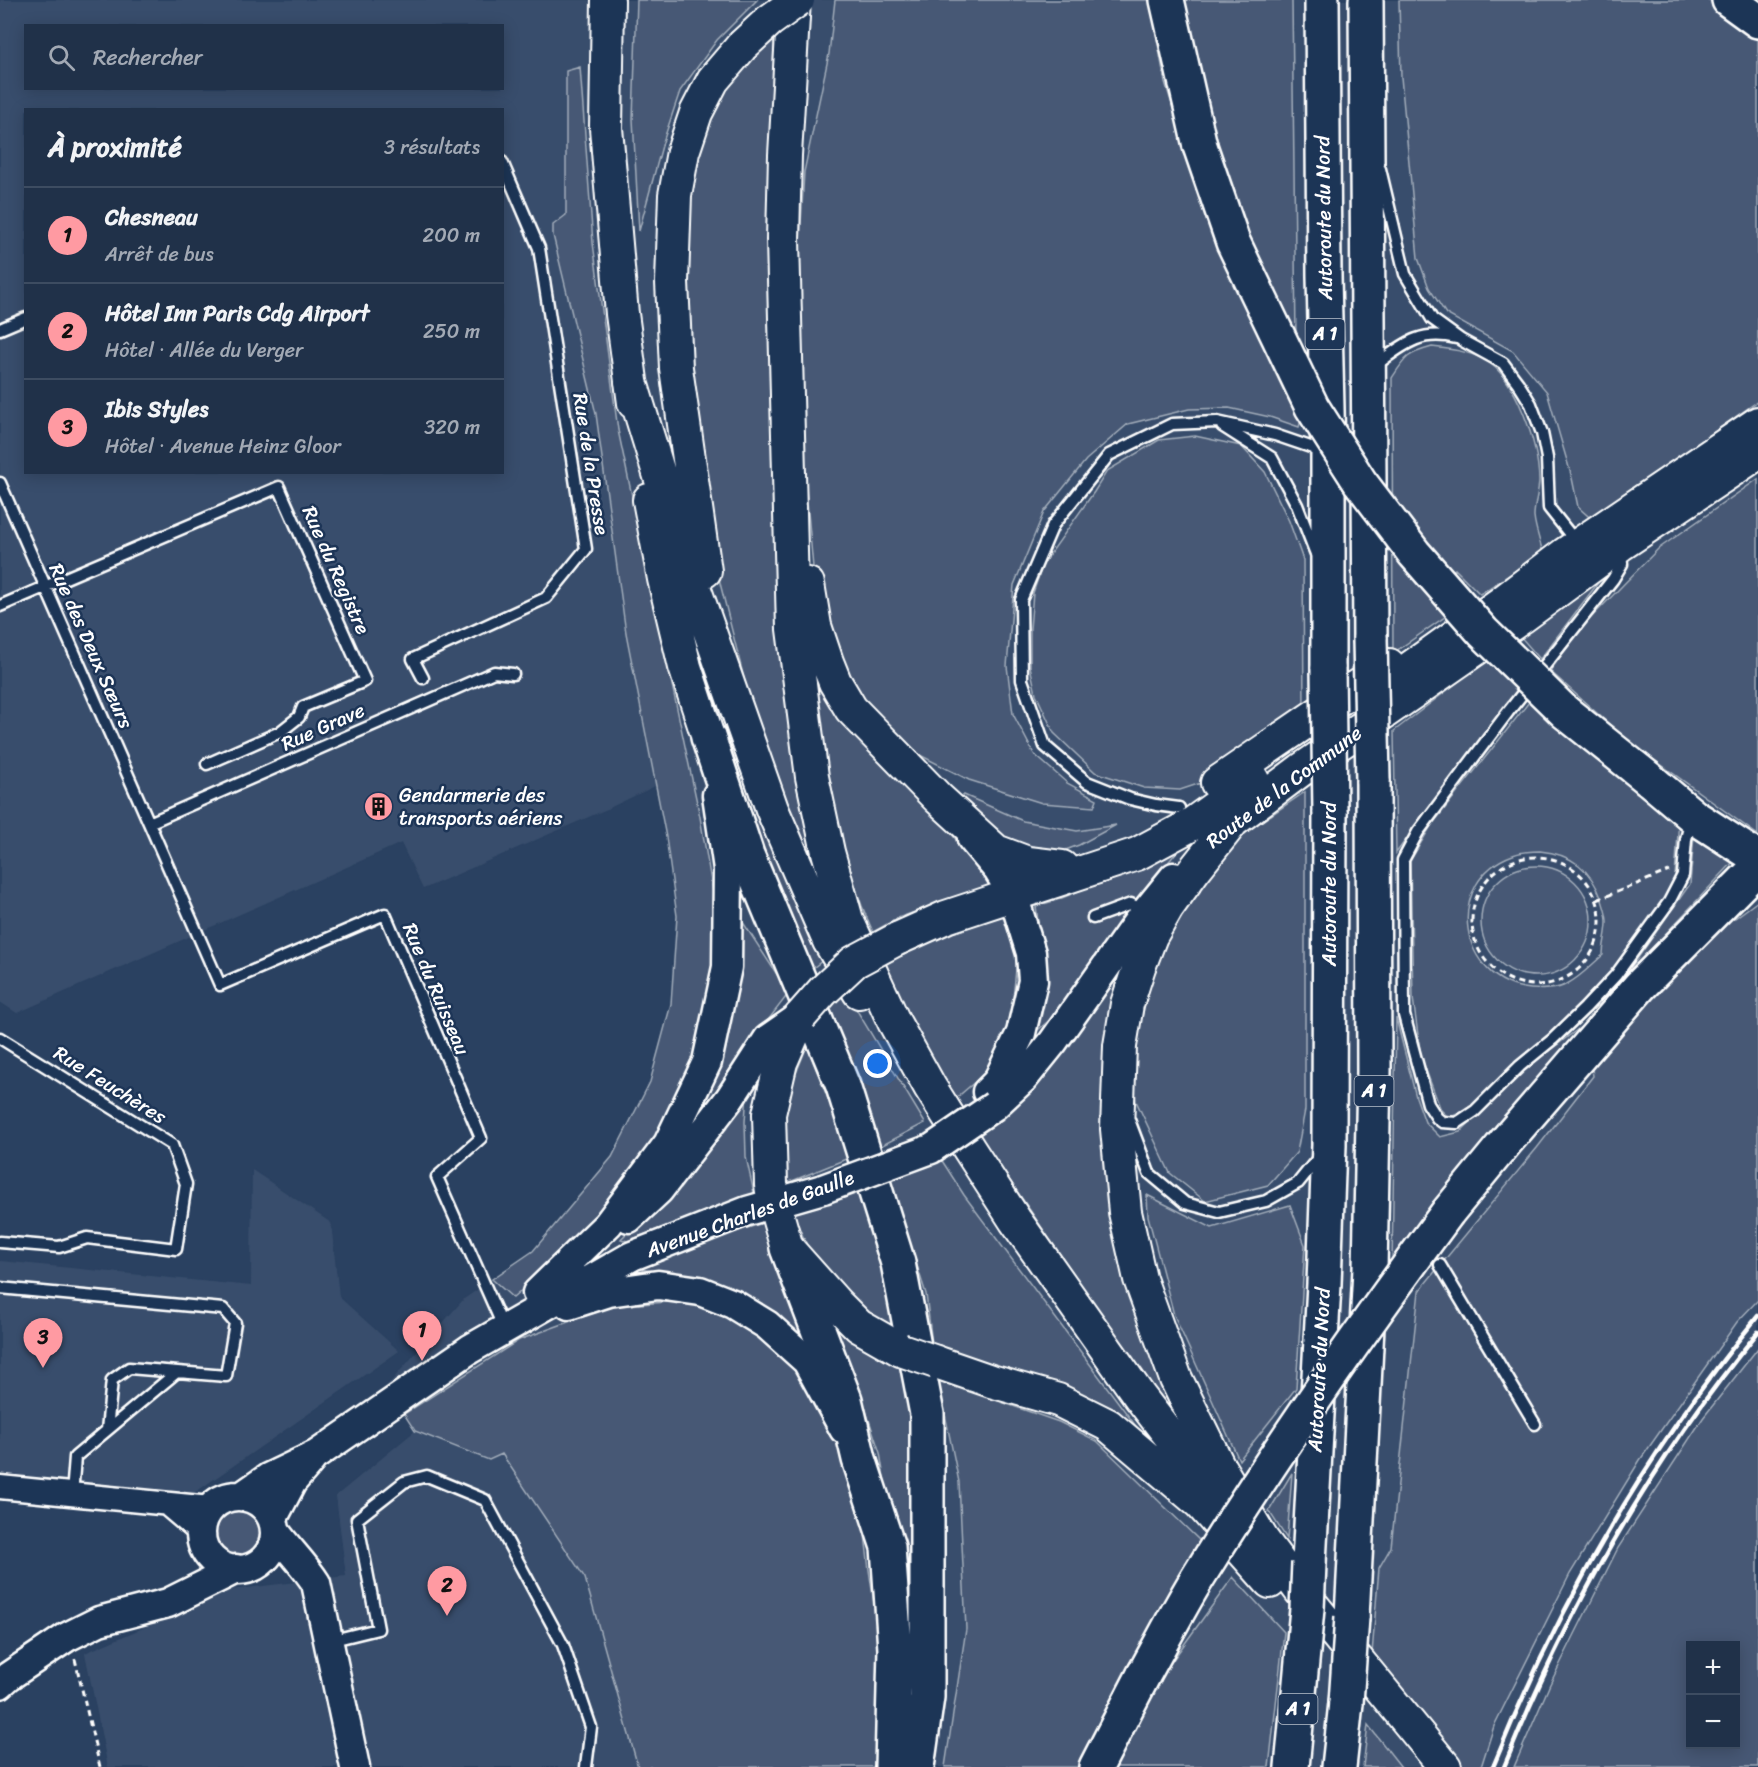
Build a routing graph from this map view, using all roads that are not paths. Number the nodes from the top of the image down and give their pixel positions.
1 (608, 0) edge
2 (796, 0) edge
3 (817, 0) edge
4 (1167, 0) edge
5 (1322, 0) edge
6 (1366, 0) edge
7 (1729, 0) edge
8 (1758, 21) edge
9 (1367, 113) junction
10 (504, 167) edge
11 (783, 240) junction
12 (24, 319) edge
13 (0, 329) edge
14 (1461, 340) junction
15 (1368, 371) junction
16 (631, 382) junction
17 (1217, 422) junction
18 (1758, 423) edge
19 (1328, 453) junction
20 (1751, 460) edge
21 (789, 471) junction
22 (0, 483) edge
23 (1620, 545) junction
24 (1571, 549) junction
25 (46, 587) junction
26 (1327, 600) junction
27 (0, 606) edge
28 (513, 674) dead end
29 (423, 678) dead end
30 (708, 737) junction
31 (746, 737) junction
32 (207, 764) dead end
33 (938, 798) junction
34 (1179, 808) junction
35 (1694, 816) junction
36 (1233, 821) junction
37 (149, 823) junction
38 (1758, 858) edge
39 (1758, 867) edge
40 (1053, 876) junction
41 (1013, 895) junction
42 (1145, 912) junction
43 (1093, 918) dead end
44 (0, 1038) edge
45 (768, 1060) junction
46 (1118, 1092) junction
47 (990, 1099) junction
48 (1329, 1145) junction
49 (892, 1162) joint
50 (774, 1203) junction
51 (0, 1242) edge
52 (787, 1248) junction
53 (1440, 1265) dead end
54 (0, 1288) edge
55 (537, 1293) junction
56 (508, 1322) junction
57 (177, 1372) junction
58 (1535, 1424) dead end
59 (107, 1430) junction
60 (316, 1455) junction
61 (860, 1459) junction
62 (0, 1487) edge
63 (72, 1495) junction
64 (242, 1496) junction
65 (1200, 1503) junction
66 (274, 1524) junction
67 (205, 1530) junction
68 (1262, 1539) junction
69 (245, 1568) junction
70 (185, 1595) junction
71 (320, 1600) junction
72 (329, 1641) junction
73 (0, 1684) edge
74 (355, 1767) edge
75 (586, 1767) edge
76 (892, 1767) edge
77 (916, 1767) edge
78 (1096, 1767) edge
79 (1292, 1767) edge
80 (1339, 1767) edge
81 (1419, 1767) edge
82 (1445, 1767) edge

1 - 16 main road
2 - 11 main road
2 - 31 main road, bridge
3 - 11 main road
4 - 35 highway, bridge
5 - 19 highway, Autoroute du Nord / A 1
6 - 9 highway, A 1
7 - 8 highway
9 - 14 lane
9 - 15 highway, A 1
10 - 29 lane, Rue de la Presse
11 - 21 main road
12 - 13 lane
14 - 15 lane
14 - 24 lane
15 - 80 highway, A 1, bridge
16 - 30 main road
16 - 31 main road
17 - 19 lane
17 - 26 lane
17 - 34 lane
18 - 24 main road
19 - 26 highway, Autoroute du Nord / A 1
20 - 23 main road, Route de la Commune
21 - 33 main road
21 - 68 main road
22 - 25 lane, Rue des Deux Sœurs
23 - 35 lane
23 - 36 main road, Route de la Commune
24 - 34 main road
24 - 40 main road
25 - 27 lane, Rue du Registre
25 - 32 lane, Rue du Registre
25 - 37 lane, Rue des Deux Sœurs
26 - 48 highway, Autoroute du Nord / A 1, bridge
28 - 37 lane, Rue Grave
30 - 55 street, Avenue Charles de Gaulle
30 - 77 highway
31 - 65 main road
33 - 40 main road
33 - 41 street
34 - 40 main road
35 - 38 highway
36 - 42 street, Route de la Commune
36 - 46 main road
37 - 56 lane, Rue du Ruisseau
39 - 78 highway, bridge
40 - 41 main road
41 - 45 main road, bridge
41 - 47 street
42 - 43 lane
42 - 47 street, Route de la Commune
44 - 51 lane, Rue Feuchères
45 - 50 main road
45 - 55 street, Avenue Charles de Gaulle
46 - 48 lane
46 - 68 main road
47 - 49 street, Route de la Commune, bridge
48 - 79 highway, Autoroute du Nord / A 1, bridge
49 - 50 street, Avenue Charles de Gaulle, bridge
50 - 52 main road
50 - 56 street, Avenue Charles de Gaulle
52 - 61 highway
52 - 65 main road, bridge
53 - 58 lane
54 - 57 lane
55 - 56 street, Avenue Charles de Gaulle
56 - 60 street, Avenue Charles de Gaulle
56 - 61 street, Avenue Charles de Gaulle
57 - 59 lane
57 - 59 lane
59 - 63 lane
60 - 64 street, Avenue Charles de Gaulle
60 - 66 street, Avenue Charles de Gaulle
61 - 76 highway
62 - 63 street
63 - 67 street
64 - 66 street
64 - 67 street
65 - 81 main road
66 - 69 street
66 - 71 street
67 - 69 street
67 - 70 street
68 - 82 main road
69 - 70 street
69 - 71 street
70 - 73 street
71 - 72 street
72 - 74 street
72 - 75 lane

